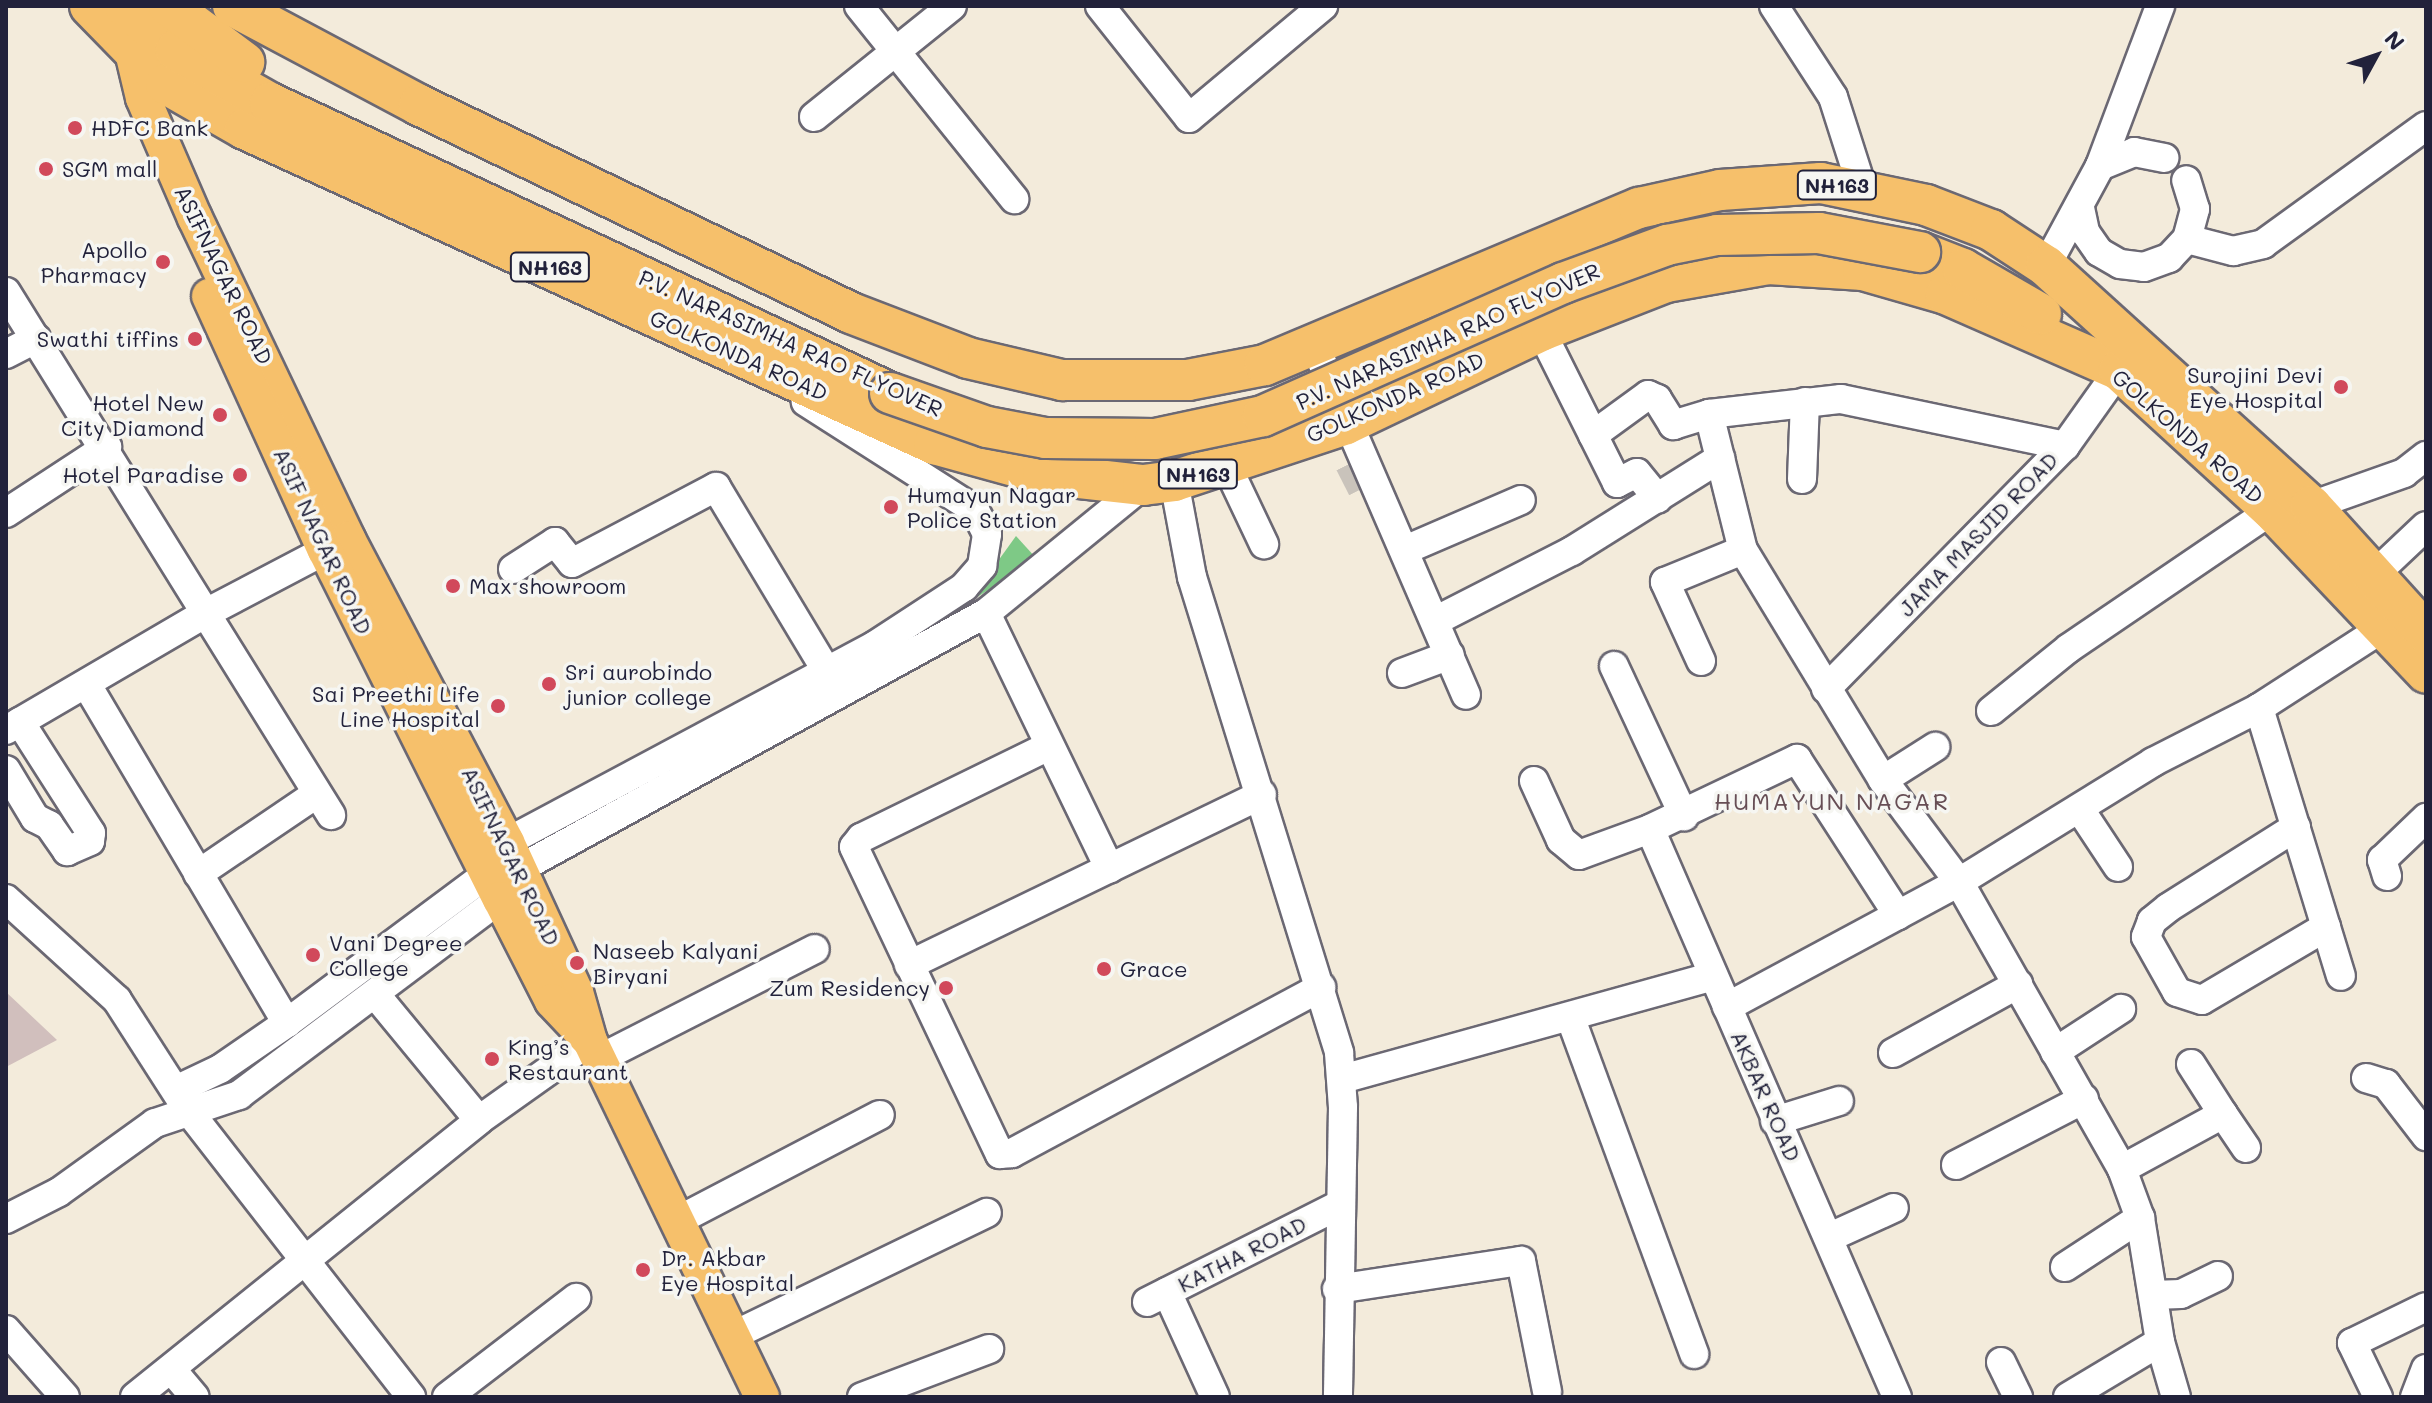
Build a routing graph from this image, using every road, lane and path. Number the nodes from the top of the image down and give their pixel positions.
1 (169, 6) edge
2 (233, 6) edge
3 (859, 6) edge
4 (952, 6) edge
5 (1100, 6) edge
6 (1323, 6) edge
7 (1774, 6) edge
8 (2160, 6) edge
9 (105, 10) edge
10 (897, 50) junction
11 (133, 56) junction
12 (814, 117) dead end
13 (2426, 126) edge
14 (2164, 158) dead end
15 (2100, 166) junction
16 (2186, 180) dead end
17 (1862, 188) junction
18 (1014, 199) dead end
19 (2080, 208) junction
20 (2187, 239) junction
21 (1924, 240) junction
22 (2046, 266) junction
23 (6, 292) edge
24 (1350, 330) junction
25 (1541, 331) junction
26 (36, 339) junction
27 (1315, 346) junction
28 (6, 354) edge
29 (2123, 354) junction
30 (778, 372) junction
31 (1805, 402) junction
32 (1382, 406) junction
33 (1709, 414) junction
34 (1336, 427) junction
35 (1593, 435) junction
36 (2065, 446) junction
37 (107, 447) junction
38 (2426, 456) edge
39 (1720, 458) junction
40 (1226, 464) junction
41 (1349, 464) tunnel mouth
42 (1802, 479) dead end
43 (1158, 483) junction
44 (1658, 499) junction
45 (1521, 500) dead end
46 (2311, 506) junction
47 (2272, 510) junction
48 (6, 513) edge
49 (2426, 526) edge
50 (336, 544) junction
51 (1264, 544) dead end
52 (1405, 550) junction
53 (1743, 550) junction
54 (513, 569) dead end
55 (2374, 575) junction
56 (206, 613) junction
57 (986, 613) junction
58 (1435, 621) junction
59 (2381, 629) junction
60 (2426, 633) edge
61 (1450, 655) junction
62 (1701, 661) dead end
63 (1614, 666) dead end
64 (827, 672) junction
65 (2426, 672) edge
66 (1402, 673) dead end
67 (87, 685) junction
68 (1826, 689) junction
69 (1466, 695) dead end
70 (2259, 708) junction
71 (1991, 711) dead end
72 (13, 726) edge
73 (1049, 746) junction
74 (1935, 747) dead end
75 (6, 770) edge
76 (1883, 780) junction
77 (1534, 781) dead end
78 (1262, 794) junction
79 (2081, 811) junction
80 (1684, 816) junction
81 (2426, 818) edge
82 (2296, 827) junction
83 (1650, 829) junction
84 (2118, 867) dead end
85 (1110, 869) junction
86 (503, 871) junction
87 (198, 874) junction
88 (2387, 876) dead end
89 (1959, 882) junction
90 (6, 899) edge
91 (1898, 915) junction
92 (2326, 927) junction
93 (815, 949) dead end
94 (909, 965) junction
95 (2341, 976) dead end
96 (1711, 977) junction
97 (2018, 984) junction
98 (1321, 987) junction
99 (375, 994) junction
100 (1727, 1007) junction
101 (2121, 1009) dead end
102 (1571, 1019) junction
103 (287, 1023) junction
104 (594, 1050) junction
105 (2055, 1052) junction
106 (1893, 1053) dead end
107 (2191, 1064) dead end
108 (2366, 1078) dead end
109 (1342, 1079) junction
110 (2084, 1099) junction
111 (182, 1100) junction
112 (1839, 1101) dead end
113 (2223, 1114) junction
114 (880, 1115) dead end
115 (479, 1120) junction
116 (1775, 1121) junction
117 (2426, 1136) edge
118 (2246, 1148) dead end
119 (1956, 1165) dead end
120 (2122, 1169) junction
121 (1337, 1206) junction
122 (1894, 1208) dead end
123 (987, 1213) dead end
124 (2140, 1218) junction
125 (6, 1219) edge
126 (675, 1222) junction
127 (1830, 1237) junction
128 (302, 1260) junction
129 (2065, 1267) dead end
130 (2218, 1276) dead end
131 (1337, 1289) junction
132 (2153, 1295) junction
133 (576, 1298) dead end
134 (2426, 1307) edge
135 (6, 1330) edge
136 (732, 1336) junction
137 (2160, 1342) junction
138 (989, 1349) dead end
139 (1694, 1354) dead end
140 (2001, 1362) dead end
141 (2426, 1369) edge
142 (172, 1370) junction
143 (1547, 1391) dead end
144 (65, 1397) edge
145 (135, 1397) edge
146 (195, 1397) edge
147 (411, 1397) edge
148 (447, 1397) edge
149 (762, 1397) edge
150 (862, 1397) edge
151 (1215, 1397) edge
152 (1338, 1397) edge
153 (1897, 1397) edge
154 (2018, 1397) edge
155 (2068, 1397) edge
156 (2176, 1397) edge
157 (2378, 1397) edge
158 (2415, 1397) edge

1 - 21 highway, P.V. NARASIMHA RAO FLYOVER
2 - 27 highway, GOLKONDA ROAD / NH163
3 - 10 street
4 - 10 street
5 - 6 street
7 - 17 street
8 - 15 street
9 - 11 highway, GOLKONDA ROAD / NH163
9 - 21 highway, P.V. NARASIMHA RAO FLYOVER, bridge
9 - 50 main road, ASIF NAGAR ROAD
10 - 12 street
10 - 18 street
11 - 30 highway, GOLKONDA ROAD / NH163
11 - 50 main road, ASIFNAGAR ROAD
13 - 20 street
14 - 15 street
15 - 19 street
16 - 20 street
17 - 22 highway, GOLKONDA ROAD / NH163
17 - 24 highway, GOLKONDA ROAD / NH163
19 - 20 street
19 - 22 street
21 - 29 highway, P.V. NARASIMHA RAO FLYOVER
22 - 29 highway, GOLKONDA ROAD / NH163
23 - 26 street
24 - 27 highway, GOLKONDA ROAD / NH163
24 - 32 highway
25 - 29 highway, GOLKONDA ROAD / NH163
25 - 32 highway, GOLKONDA ROAD / NH163
25 - 35 street
26 - 28 street
26 - 37 street
27 - 34 street
29 - 36 street, JAMA MASJID ROAD
29 - 46 highway, GOLKONDA ROAD / NH163
29 - 47 highway, GOLKONDA ROAD / NH163
30 - 43 highway, GOLKONDA ROAD / NH163
30 - 64 street
31 - 33 street
31 - 36 street
31 - 42 street
32 - 34 highway, GOLKONDA ROAD / NH163
33 - 35 street
33 - 39 street
34 - 40 highway, GOLKONDA ROAD / NH163
34 - 41 street
34 - 52 street
35 - 44 street
36 - 68 street, JAMA MASJID ROAD
37 - 48 street
37 - 56 street
38 - 46 street
39 - 44 street
39 - 53 street
40 - 43 highway, GOLKONDA ROAD / NH163
40 - 51 street
43 - 57 street
43 - 78 street
44 - 58 street
45 - 52 street
46 - 55 highway, GOLKONDA ROAD / NH163
47 - 59 highway, GOLKONDA ROAD / NH163
47 - 71 street
49 - 55 street
50 - 56 street
50 - 86 main road, ASIFNAGAR ROAD
52 - 58 street
53 - 62 street
53 - 68 street
54 - 64 street
55 - 60 highway, GOLKONDA ROAD / NH163
56 - 67 street
56 - 87 street
57 - 73 street
57 - 86 street
58 - 61 street
59 - 65 highway, GOLKONDA ROAD / NH163
59 - 70 street
61 - 66 street
61 - 69 street
63 - 80 street
64 - 86 street
67 - 72 street
67 - 87 street
68 - 76 street
70 - 79 street
70 - 82 street
72 - 75 street
73 - 85 street
73 - 94 street
74 - 76 street
76 - 89 street
77 - 83 street
78 - 85 street
78 - 98 street
79 - 84 street
79 - 89 street
80 - 83 street
80 - 91 street
81 - 88 street
82 - 92 street
82 - 92 street
83 - 96 street, AKBAR ROAD
85 - 94 street
86 - 99 street
86 - 103 street
86 - 104 main road
87 - 103 street
89 - 91 street
89 - 97 street
90 - 111 street
91 - 100 street
92 - 95 street
93 - 104 street
94 - 98 street
96 - 100 street, AKBAR ROAD
96 - 102 street
97 - 105 street
97 - 106 street
98 - 109 street
99 - 111 street
99 - 115 street
100 - 116 street, AKBAR ROAD
101 - 105 street
102 - 109 street
102 - 139 street
103 - 111 street
104 - 115 street
104 - 126 main road
105 - 110 street
107 - 113 street
108 - 117 street
109 - 121 street
110 - 119 street
110 - 120 street
111 - 125 street
111 - 128 street
112 - 116 street
113 - 118 street
113 - 120 street
114 - 126 street
115 - 128 street
116 - 127 street, AKBAR ROAD
120 - 124 street
121 - 131 street
121 - 151 street, KATHA ROAD
122 - 127 street
123 - 136 street
124 - 129 street
124 - 132 street
126 - 136 main road
127 - 153 street, AKBAR ROAD
128 - 142 street
128 - 147 street
130 - 132 street
131 - 143 street
131 - 152 street
132 - 137 street
133 - 148 street
134 - 157 street
135 - 144 street
136 - 149 main road
137 - 155 street
137 - 156 street
138 - 150 street
140 - 154 street
141 - 158 street
142 - 145 street
142 - 146 street

